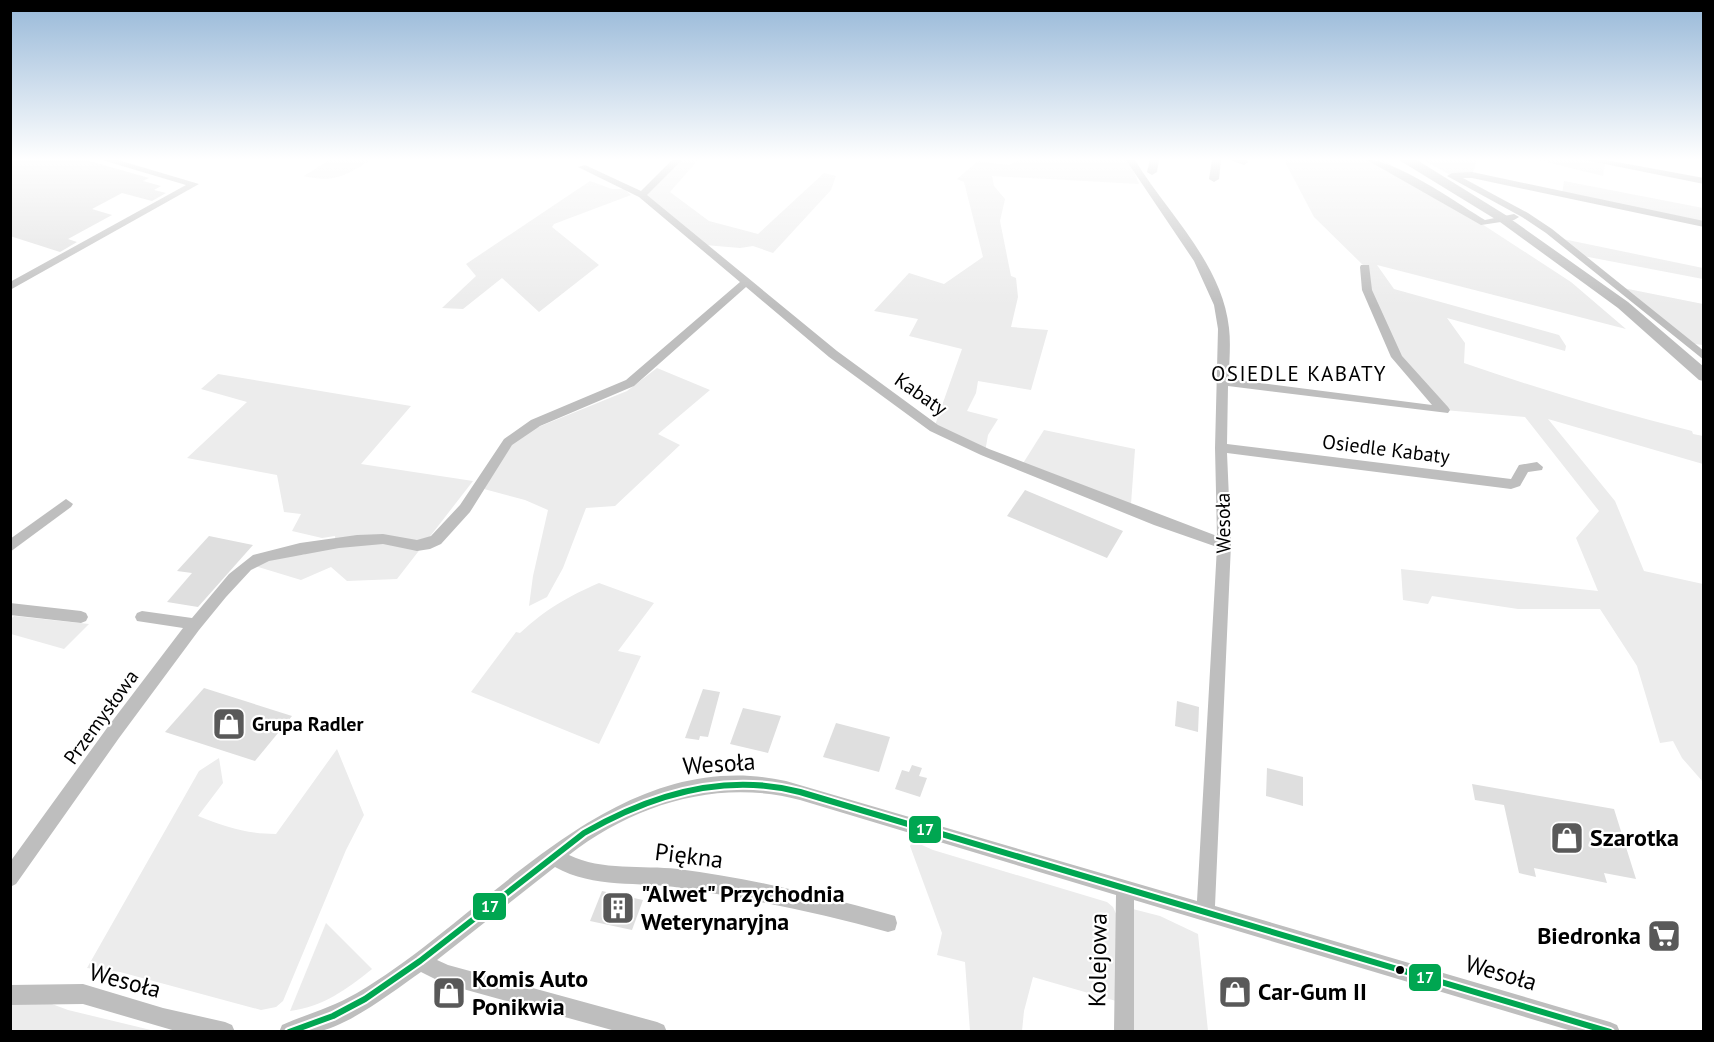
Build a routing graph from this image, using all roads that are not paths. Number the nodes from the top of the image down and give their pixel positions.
1 (150, 209) edge
2 (658, 209) edge
3 (1163, 209) edge
4 (1460, 209) edge
5 (1488, 209) edge
6 (1513, 209) edge
7 (1631, 209) edge
8 (1525, 215) junction
9 (1505, 219) junction
10 (1704, 224) edge
11 (1365, 267) dead end
12 (745, 283) junction
13 (10, 286) edge
14 (1704, 357) edge
15 (1704, 376) edge
16 (1223, 382) junction
17 (1221, 448) junction
18 (1537, 467) dead end
19 (66, 504) dead end
20 (1224, 544) junction
21 (10, 546) edge
22 (10, 609) edge
23 (81, 617) dead end
24 (142, 617) dead end
25 (195, 624) junction
26 (555, 857) junction
27 (10, 878) edge
28 (1125, 888) junction
29 (1206, 912) junction
30 (888, 923) dead end
31 (420, 961) junction
32 (10, 995) edge
33 (225, 1032) edge
34 (289, 1032) edge
35 (657, 1032) edge
36 (1124, 1032) edge
37 (1610, 1032) edge

1 - 13 street
2 - 12 street, Kabaty
3 - 16 street, Wesoła
4 - 9 street
5 - 9 highway
6 - 8 street
7 - 10 street
8 - 9 street
8 - 14 street
9 - 15 main road
11 - 16 street
12 - 20 street, Kabaty
12 - 25 street, Przemysłowa
16 - 17 street, Wesoła
17 - 18 street, Osiedle Kabaty
17 - 20 street, Wesoła
19 - 21 street
20 - 29 street, Wesoła
22 - 23 street
24 - 25 street
25 - 27 street, Przemysłowa
26 - 28 street, Wesoła
26 - 30 street, Piękna
26 - 31 street, Wesoła
28 - 29 street, Wesoła
28 - 36 street, Kolejowa
29 - 37 street, Wesoła
31 - 34 street, Wesoła
31 - 35 street
32 - 33 street, Wesoła

